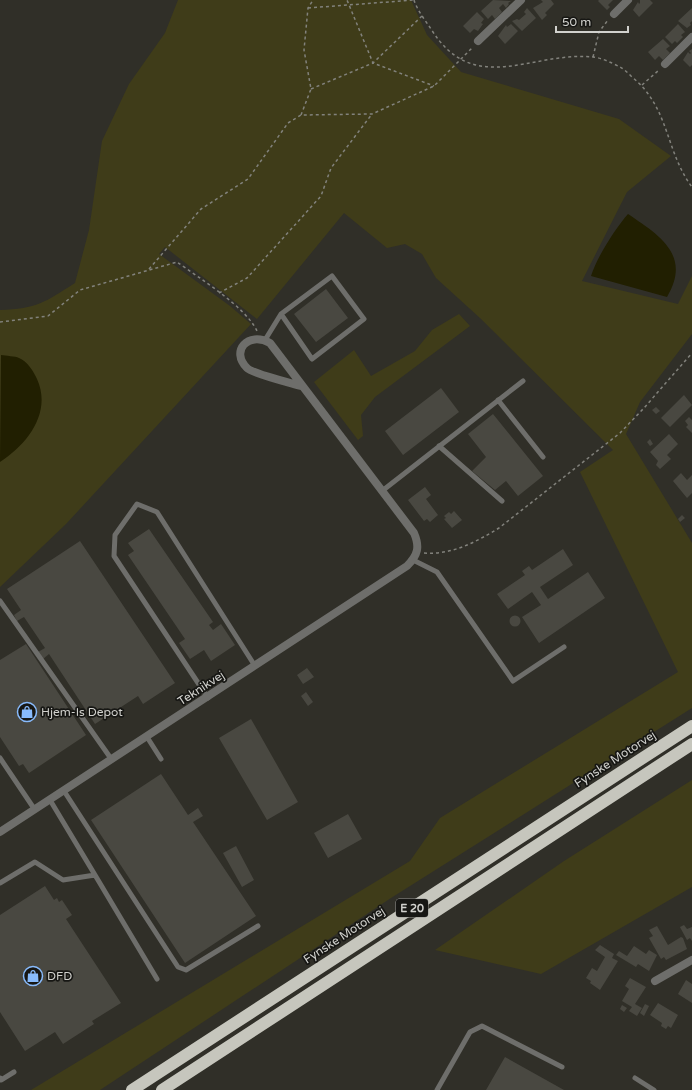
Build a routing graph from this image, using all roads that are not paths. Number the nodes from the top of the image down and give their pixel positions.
1 (521, 0) edge
2 (628, 0) edge
3 (614, 14) road end
4 (692, 37) edge
5 (478, 41) road end
6 (665, 64) road end
7 (281, 314) junction
8 (263, 339) junction
9 (523, 381) dead end
10 (301, 386) junction
11 (498, 400) junction
12 (439, 446) junction
13 (543, 457) dead end
14 (382, 491) junction
15 (502, 501) dead end
16 (413, 560) junction
17 (0, 601) edge
18 (564, 647) dead end
19 (255, 666) junction
20 (208, 698) junction
21 (692, 726) edge
22 (147, 737) junction
23 (692, 744) edge
24 (0, 758) edge
25 (161, 759) dead end
26 (112, 760) junction
27 (64, 791) junction
28 (50, 800) junction
29 (35, 810) junction
30 (0, 832) edge
31 (95, 875) junction
32 (0, 883) edge
33 (258, 926) dead end
34 (692, 960) edge
35 (156, 978) dead end
36 (655, 981) dead end
37 (562, 1067) dead end
38 (14, 1072) dead end
39 (0, 1078) edge
40 (635, 1078) dead end
41 (132, 1090) edge
42 (162, 1090) edge
43 (437, 1090) edge
44 (654, 1090) edge

1 - 5 street
2 - 3 street
4 - 6 street
7 - 7 lane
7 - 8 lane
8 - 10 street
8 - 10 street
9 - 11 lane
10 - 14 street
11 - 12 lane
11 - 13 lane
12 - 14 lane
12 - 15 lane
14 - 16 street, Teknikvej
16 - 18 lane
16 - 19 street, Teknikvej
17 - 26 lane
19 - 20 street, Teknikvej
19 - 20 lane
20 - 22 street, Teknikvej
21 - 41 highway, Fynske Motorvej / E 20
22 - 25 lane
22 - 26 street, Teknikvej
23 - 42 highway, E 20
24 - 29 lane
26 - 27 street, Teknikvej
27 - 28 street, Teknikvej
27 - 33 lane
28 - 29 street, Teknikvej
28 - 31 lane
29 - 30 street, Teknikvej
31 - 32 lane
31 - 35 lane
34 - 36 street
37 - 43 lane
38 - 39 lane
40 - 44 lane

